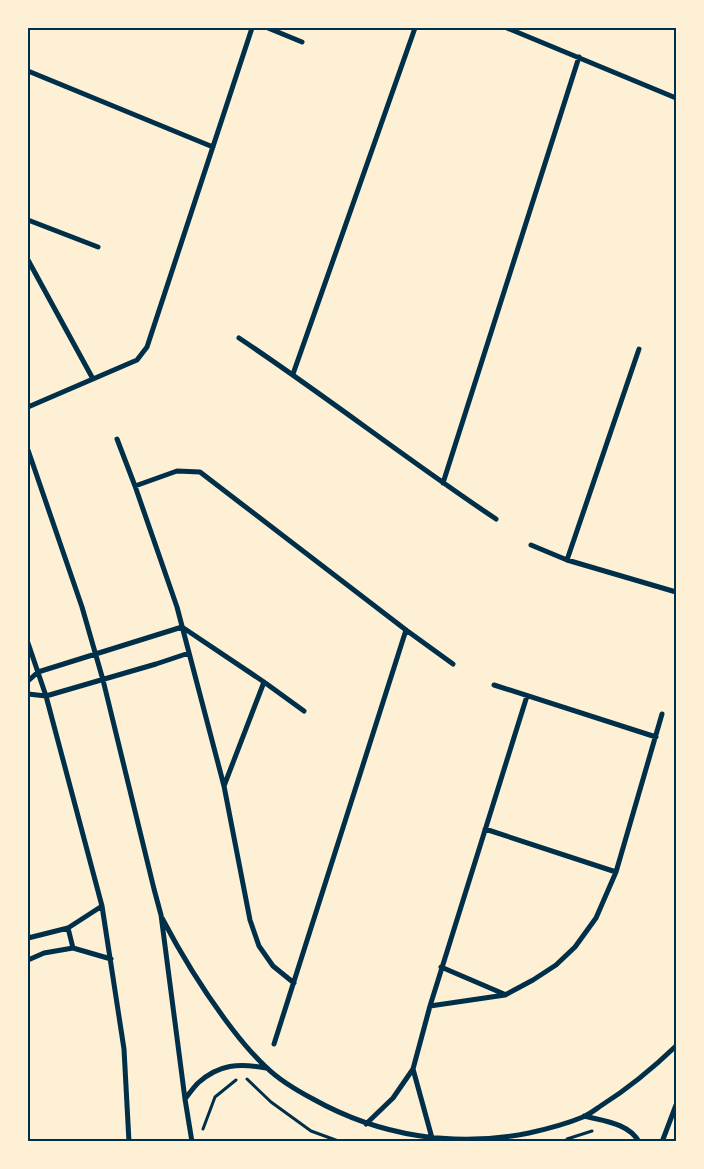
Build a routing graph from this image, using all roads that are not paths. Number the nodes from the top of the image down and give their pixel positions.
1 (252, 28) edge
2 (268, 28) edge
3 (415, 28) edge
4 (507, 28) edge
5 (302, 42) dead end
6 (579, 57) junction
7 (28, 71) edge
8 (676, 98) edge
9 (213, 147) junction
10 (28, 220) edge
11 (98, 247) dead end
12 (28, 260) edge
13 (239, 338) dead end
14 (639, 350) dead end
15 (293, 374) junction
16 (93, 379) junction
17 (28, 407) edge
18 (117, 439) dead end
19 (28, 450) edge
20 (443, 484) junction
21 (135, 486) junction
22 (496, 519) dead end
23 (531, 545) dead end
24 (567, 560) junction
25 (676, 592) edge
26 (182, 627) junction
27 (406, 630) junction
28 (28, 643) edge
29 (96, 653) junction
30 (189, 653) junction
31 (452, 664) dead end
32 (38, 672) junction
33 (28, 680) edge
34 (103, 680) junction
35 (264, 682) junction
36 (494, 685) dead end
37 (28, 694) edge
38 (46, 696) junction
39 (527, 696) junction
40 (304, 711) dead end
41 (662, 714) dead end
42 (656, 737) junction
43 (224, 786) junction
44 (485, 829) junction
45 (616, 872) junction
46 (102, 906) junction
47 (161, 915) junction
48 (68, 928) junction
49 (28, 938) edge
50 (73, 948) junction
51 (111, 959) junction
52 (28, 960) edge
53 (441, 968) junction
54 (294, 984) junction
55 (505, 995) junction
56 (430, 1006) junction
57 (274, 1044) dead end
58 (676, 1046) edge
59 (266, 1068) junction
60 (413, 1069) junction
61 (185, 1099) junction
62 (676, 1105) edge
63 (584, 1116) junction
64 (366, 1124) junction
65 (432, 1138) junction
66 (129, 1142) edge
67 (192, 1142) edge
68 (639, 1142) edge
69 (662, 1142) edge

1 - 9 street
2 - 5 street
3 - 15 street
4 - 6 street
6 - 8 street
6 - 20 street
7 - 9 street
9 - 16 street
10 - 11 street
12 - 16 street
13 - 15 street
14 - 24 street
15 - 20 street
16 - 17 street
18 - 21 street
19 - 29 street
20 - 22 street
21 - 26 street
21 - 27 street
23 - 24 street
24 - 25 street
26 - 29 street
26 - 30 street
26 - 35 street
27 - 31 street
27 - 54 street
28 - 32 street
29 - 32 street
29 - 34 street
30 - 34 street
30 - 43 street
32 - 33 street
32 - 38 street
34 - 38 street
34 - 47 street
35 - 40 street
35 - 43 street
36 - 39 street
37 - 38 street
38 - 46 street
39 - 42 street
39 - 44 street
41 - 42 street
42 - 45 street
43 - 54 street
44 - 45 street
44 - 53 street
45 - 55 street
46 - 48 street
46 - 51 street
47 - 59 street
47 - 61 street
48 - 49 street
48 - 50 street
50 - 51 street
50 - 52 street
51 - 66 street
53 - 55 street
53 - 56 street
54 - 57 street
55 - 56 street
56 - 60 street
58 - 63 street
59 - 61 street
59 - 64 street
60 - 64 street
60 - 65 street
61 - 67 street
62 - 69 street
63 - 65 street
63 - 68 street
64 - 65 street

